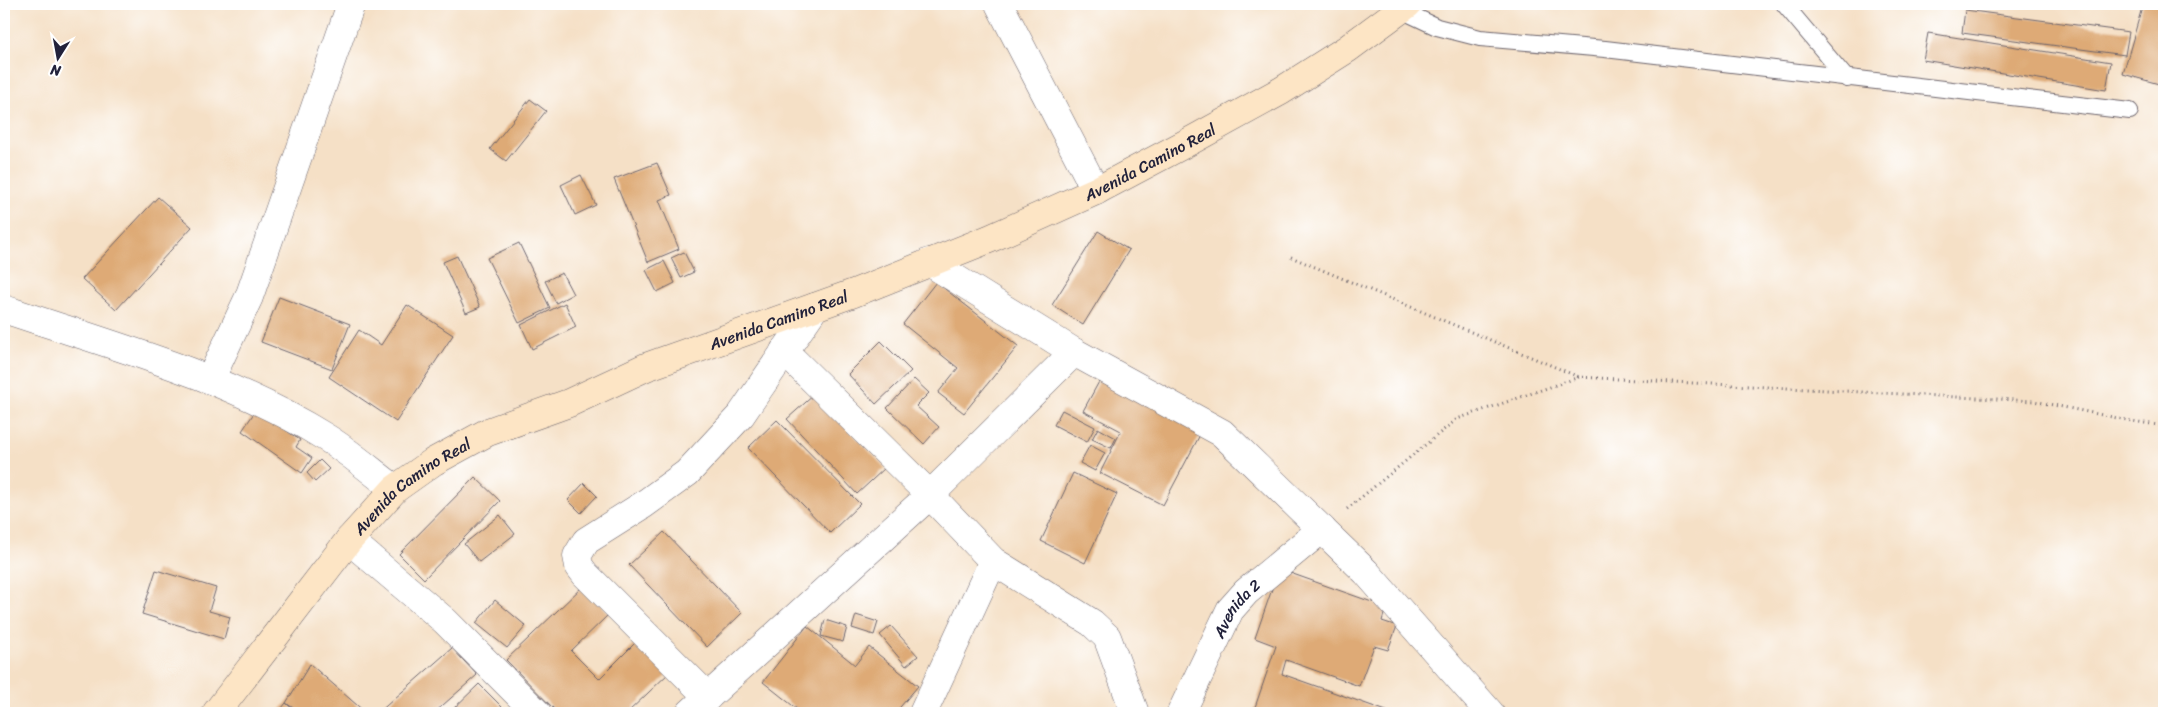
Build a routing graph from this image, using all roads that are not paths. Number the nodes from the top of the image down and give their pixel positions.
1 (351, 4) edge
2 (999, 4) edge
3 (1784, 4) edge
4 (1405, 7) edge
5 (1847, 78) junction
6 (2130, 111) dead end
7 (1096, 191) junction
8 (929, 262) junction
9 (815, 307) junction
10 (4, 309) edge
11 (784, 352) junction
12 (1074, 352) junction
13 (211, 378) junction
14 (396, 489) junction
15 (930, 495) junction
16 (1322, 529) junction
17 (350, 540) junction
18 (993, 561) junction
19 (699, 705) edge
20 (216, 713) edge
21 (537, 713) edge
22 (923, 713) edge
23 (1135, 713) edge
24 (1181, 713) edge
25 (1490, 713) edge

1 - 13 street
2 - 7 street
3 - 5 lane
4 - 5 lane
4 - 7 street, Avenida Camino Real
5 - 6 lane
7 - 8 street, Avenida Camino Real
8 - 9 street, Avenida Camino Real
8 - 12 street
9 - 11 street
9 - 14 street, Avenida Camino Real
10 - 13 street
11 - 15 street
11 - 19 street
12 - 15 street
12 - 16 street
13 - 14 street
14 - 17 street, Avenida Camino Real
15 - 18 street
15 - 19 street
16 - 24 street, Avenida 2
16 - 25 street
17 - 20 street, Avenida Camino Real
17 - 21 street
18 - 22 street
18 - 23 street

